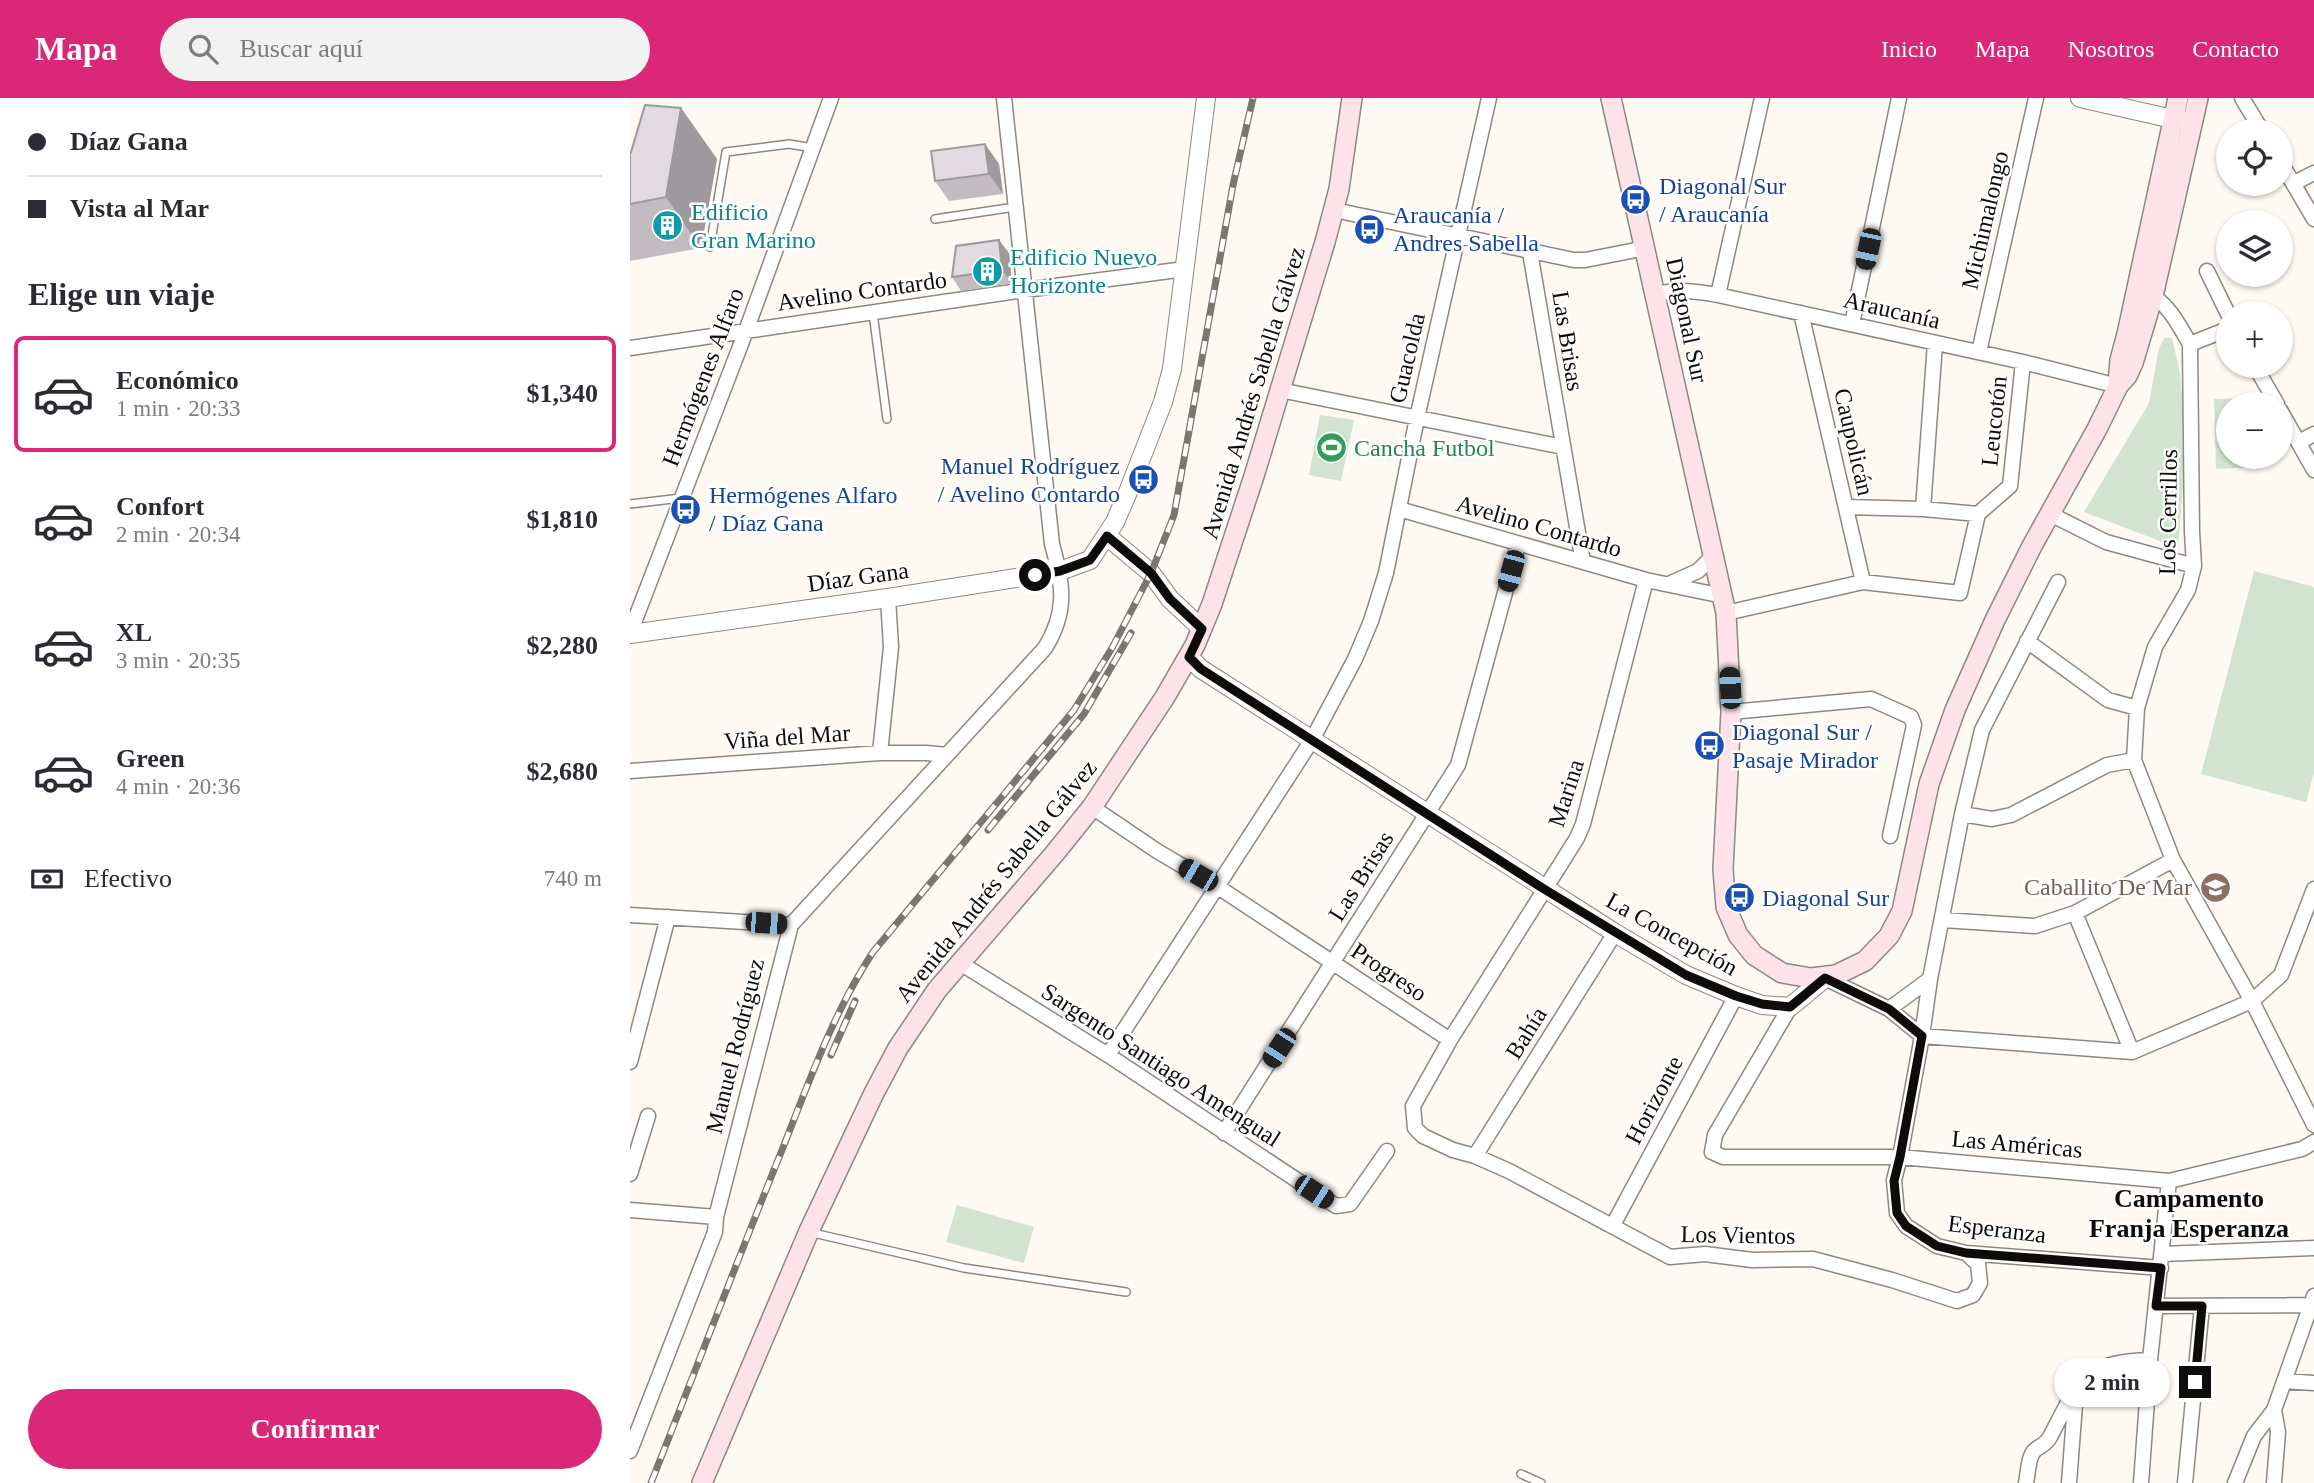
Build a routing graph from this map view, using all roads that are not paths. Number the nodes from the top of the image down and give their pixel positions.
1 (831, 98) edge
2 (1004, 98) edge
3 (1206, 98) edge
4 (1352, 98) edge
5 (1489, 98) edge
6 (1611, 98) edge
7 (1762, 98) edge
8 (1899, 98) edge
9 (2036, 98) edge
10 (2080, 98) edge
11 (2178, 98) edge
12 (2198, 98) edge
13 (2242, 98) edge
14 (2173, 119) junction
15 (2255, 119) edge
16 (2192, 124) junction
17 (813, 148) junction
18 (2314, 173) edge
19 (2294, 183) joint
20 (1016, 207) junction
21 (1334, 210) junction
22 (936, 219) dead end
23 (2314, 219) edge
24 (1458, 236) junction
25 (710, 247) dead end
26 (1646, 248) junction
27 (1531, 253) junction
28 (1185, 269) junction
29 (2207, 271) dead end
30 (1025, 290) junction
31 (2145, 293) junction
32 (1656, 294) junction
33 (1718, 295) junction
34 (2222, 301) edge
35 (873, 312) junction
36 (1801, 313) junction
37 (1852, 324) junction
38 (746, 331) junction
39 (2216, 334) edge
40 (1935, 343) junction
41 (2190, 344) junction
42 (630, 348) edge
43 (1979, 352) junction
44 (2023, 362) junction
45 (2118, 386) junction
46 (1280, 390) junction
47 (1417, 418) junction
48 (887, 419) dead end
49 (2293, 432) edge
50 (2314, 434) edge
51 (2299, 442) junction
52 (1563, 447) junction
53 (2314, 470) edge
54 (682, 498) junction
55 (630, 504) edge
56 (1846, 507) junction
57 (1399, 509) junction
58 (1923, 509) junction
59 (1978, 514) junction
60 (2050, 514) junction
61 (1107, 536) junction
62 (1518, 545) junction
63 (1714, 555) junction
64 (1583, 562) junction
65 (2194, 566) junction
66 (1060, 571) junction
67 (1646, 580) junction
68 (1863, 582) junction
69 (2058, 582) dead end
70 (1668, 584) junction
71 (888, 598) junction
72 (1725, 605) junction
73 (1202, 629) junction
74 (630, 633) edge
75 (2026, 641) junction
76 (1189, 657) junction
77 (2137, 708) junction
78 (1731, 712) junction
79 (1312, 740) junction
80 (880, 754) junction
81 (947, 755) junction
82 (2134, 760) junction
83 (630, 771) edge
84 (1092, 807) junction
85 (1428, 814) junction
86 (1962, 814) junction
87 (1890, 836) dead end
88 (2174, 860) junction
89 (1218, 887) junction
90 (1544, 889) junction
91 (2314, 889) edge
92 (2075, 913) junction
93 (630, 915) edge
94 (668, 917) junction
95 (1943, 920) junction
96 (791, 925) junction
97 (1615, 933) junction
98 (960, 962) junction
99 (1334, 962) junction
100 (1825, 978) junction
101 (1930, 979) junction
102 (1736, 996) junction
103 (2252, 1001) junction
104 (1790, 1007) junction
105 (1889, 1009) junction
106 (1922, 1036) junction
107 (1450, 1040) junction
108 (2132, 1052) junction
109 (1108, 1055) junction
110 (630, 1062) edge
111 (1413, 1107) joint
112 (648, 1116) dead end
113 (2314, 1125) edge
114 (1224, 1133) junction
115 (2314, 1142) edge
116 (1387, 1151) dead end
117 (1475, 1156) junction
118 (1900, 1157) junction
119 (630, 1174) edge
120 (2169, 1181) junction
121 (630, 1210) edge
122 (716, 1217) junction
123 (1613, 1225) junction
124 (809, 1231) junction
125 (2314, 1248) edge
126 (1966, 1253) junction
127 (2162, 1261) junction
128 (1126, 1292) dead end
129 (2312, 1301) edge
130 (2156, 1306) junction
131 (2202, 1306) junction
132 (2150, 1360) junction
133 (2284, 1381) junction
134 (2314, 1383) edge
135 (2076, 1391) junction
136 (2274, 1410) junction
137 (630, 1451) edge
138 (1521, 1474) dead end
139 (702, 1483) edge
140 (1541, 1483) edge
141 (2026, 1483) edge
142 (2069, 1483) edge
143 (2141, 1483) edge
144 (2185, 1483) edge
145 (2235, 1483) edge
146 (2274, 1483) edge

1 - 17 street, Hermógenes Alfaro
2 - 20 street, Manuel Rodríguez
3 - 28 street
4 - 21 main road, Avenida Andrés Sabella Gálvez
5 - 24 street, Guacolda
6 - 26 main road, Diagonal Sur
7 - 33 street
8 - 37 street
9 - 43 street, Michimalongo
10 - 14 street
11 - 14 main road
12 - 16 main road
13 - 15 street
14 - 16 street
14 - 31 main road
16 - 31 main road
17 - 25 lane
17 - 38 street, Hermógenes Alfaro
18 - 19 street
19 - 23 street
20 - 22 lane
20 - 30 street, Manuel Rodríguez
21 - 24 street
21 - 46 main road, Avenida Andrés Sabella Gálvez
24 - 27 street
24 - 47 street, Guacolda
26 - 27 street
26 - 32 main road, Diagonal Sur
27 - 52 street, Las Brisas
28 - 30 street, Avelino Contardo
28 - 61 street
29 - 34 street
30 - 35 street, Avelino Contardo
30 - 66 street, Manuel Rodríguez
31 - 41 street
31 - 45 main road
32 - 33 street, Araucanía
32 - 63 main road, Diagonal Sur
33 - 36 street, Araucanía
35 - 38 street, Avelino Contardo
35 - 48 lane
36 - 37 street, Araucanía
36 - 56 street, Caupolicán
37 - 40 street, Araucanía
38 - 42 street, Avelino Contardo
38 - 54 street, Hermógenes Alfaro
39 - 41 street
40 - 43 street, Araucanía
40 - 58 street
41 - 65 street, Los Cerrillos
43 - 44 street, Araucanía
44 - 45 street, Araucanía
44 - 59 street, Leucotón
45 - 60 main road
46 - 47 street
46 - 73 main road, Avenida Andrés Sabella Gálvez
47 - 52 street
47 - 57 street, Guacolda
49 - 51 street
50 - 51 street
51 - 53 street
52 - 64 street, Las Brisas
54 - 55 lane
54 - 74 street, Hermógenes Alfaro
56 - 58 street
56 - 68 street, Caupolicán
57 - 62 street, Avelino Contardo
57 - 79 street, Guacolda
58 - 59 street
59 - 68 street, Avelino Contardo
60 - 65 street
60 - 100 main road
61 - 66 street, Díaz Gana
61 - 73 street
62 - 64 street, Avelino Contardo
62 - 85 street, Las Brisas
63 - 70 street
63 - 72 main road, Diagonal Sur
64 - 67 street, Avelino Contardo
65 - 77 street, Los Cerrillos
66 - 71 street, Díaz Gana
66 - 81 street, Manuel Rodríguez
67 - 70 street, Avelino Contardo
67 - 90 street, Marina
68 - 72 street, Avelino Contardo
69 - 75 street
70 - 72 street, Avelino Contardo
71 - 74 street, Díaz Gana
71 - 80 street
72 - 78 main road, Diagonal Sur
73 - 76 main road, Avenida Andrés Sabella Gálvez
75 - 77 street
75 - 86 street
76 - 79 street, La Concepción
76 - 84 main road, Avenida Andrés Sabella Gálvez
77 - 82 street, Los Cerrillos
78 - 87 street
78 - 100 main road, Diagonal Sur
79 - 85 street, La Concepción
79 - 89 street, Guacolda
80 - 81 street, Viña del Mar
80 - 83 street, Viña del Mar
81 - 96 street, Manuel Rodríguez
82 - 86 street
82 - 88 street, Los Cerrillos
84 - 89 street, Progreso
84 - 98 main road, Avenida Andrés Sabella Gálvez
85 - 90 street, La Concepción
85 - 99 street, Las Brisas
86 - 95 street
88 - 92 street
88 - 103 street, Los Cerrillos
89 - 99 street, Progreso
89 - 109 street, Guacolda
90 - 97 street, La Concepción
90 - 107 street, Marina
91 - 103 street
92 - 95 street
92 - 108 street
93 - 94 street
94 - 96 street
94 - 110 street
95 - 101 street
96 - 122 street, Manuel Rodríguez
97 - 102 street, La Concepción
97 - 117 street, Bahía
98 - 109 street, Sargento Santiago Amengual
98 - 124 main road, Avenida Andrés Sabella Gálvez
99 - 107 street, Progreso
99 - 114 street, Las Brisas
100 - 104 street
100 - 105 street
101 - 105 street
101 - 106 street
102 - 104 street, La Concepción
102 - 123 street, Horizonte
103 - 108 street
103 - 113 street, Los Cerrillos
104 - 118 street, Las Américas
105 - 106 street
106 - 108 street
106 - 118 street
107 - 111 street, Marina
109 - 114 street, Sargento Santiago Amengual
111 - 117 street, Los Vientos
112 - 119 street
114 - 116 street, Sargento Santiago Amengual
115 - 120 street, Las Américas
117 - 123 street, Los Vientos
118 - 120 street, Las Américas
118 - 126 street, Esperanza
120 - 127 street
121 - 122 street
122 - 137 street, Manuel Rodríguez
123 - 126 street, Los Vientos
124 - 128 lane
124 - 139 main road, Avenida Andrés Sabella Gálvez
125 - 127 street, Esperanza
126 - 127 street, Esperanza
127 - 130 street
129 - 131 street
129 - 133 street
130 - 131 street
130 - 132 street
131 - 144 street
132 - 135 street
132 - 143 street
133 - 134 street
133 - 136 street
135 - 141 street
135 - 142 street
136 - 145 street
136 - 146 street
138 - 140 lane

